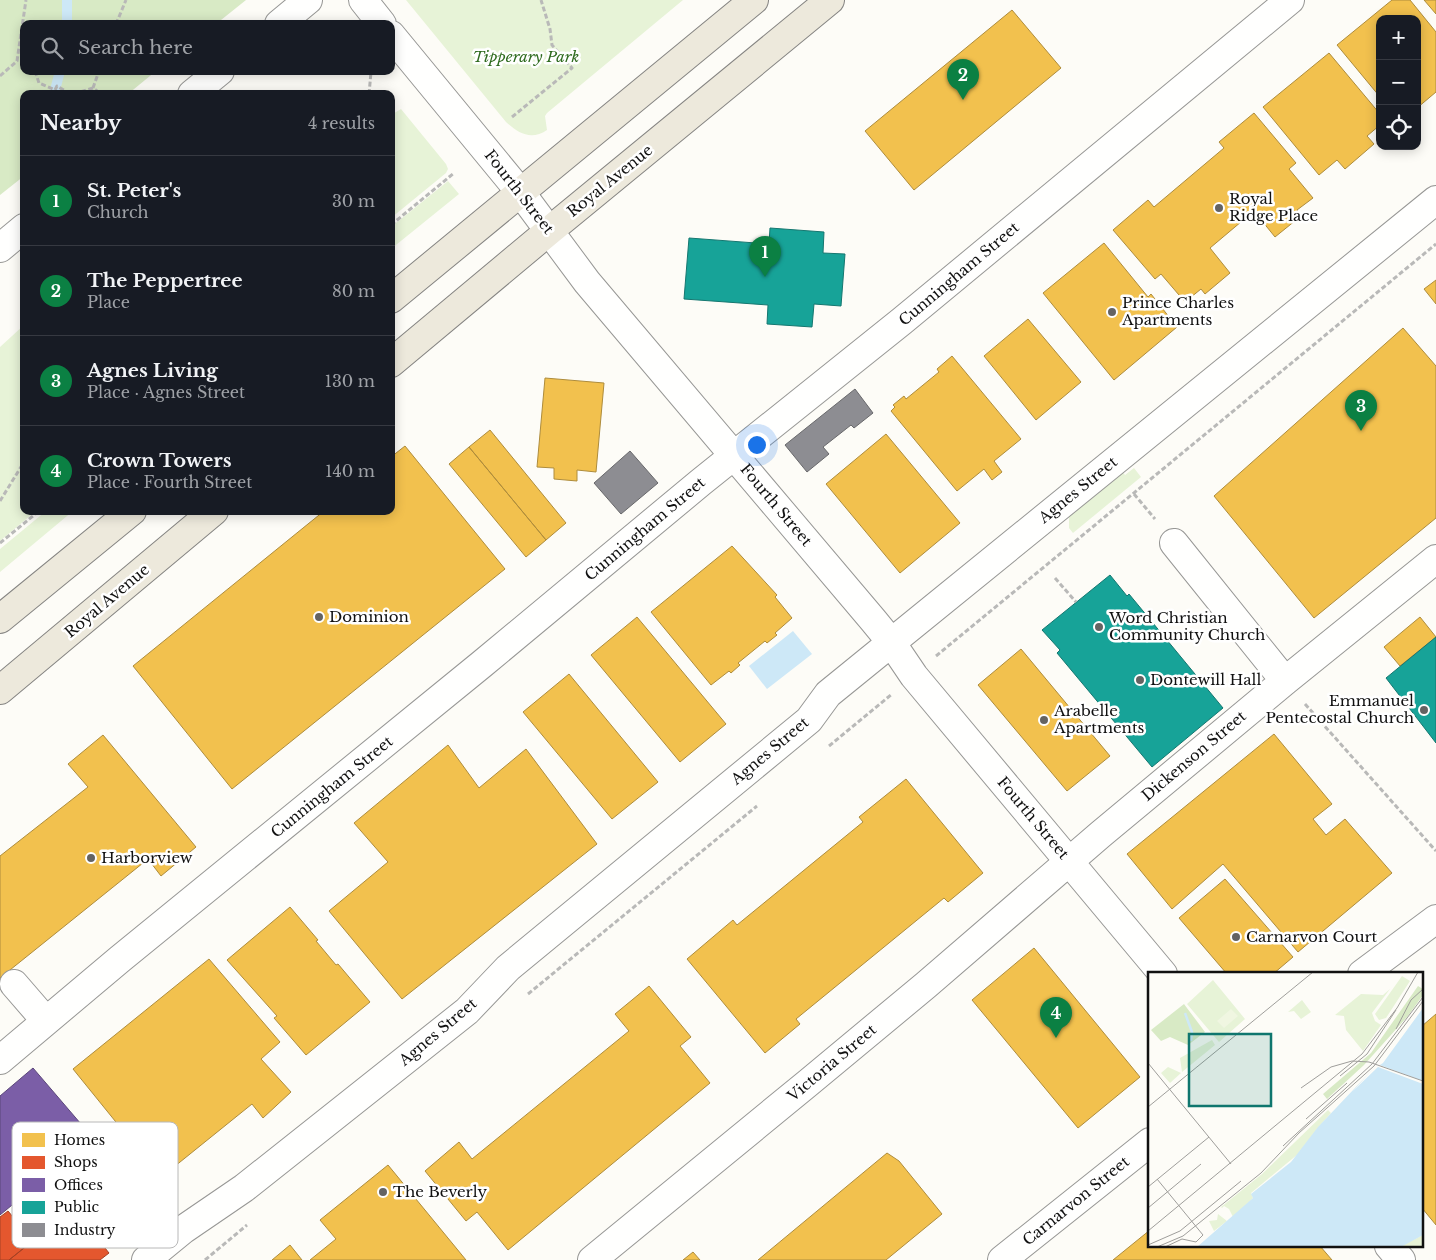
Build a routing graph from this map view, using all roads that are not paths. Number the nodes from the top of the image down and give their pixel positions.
1 (308, 0) edge
2 (363, 0) edge
3 (754, 0) edge
4 (830, 0) edge
5 (1290, 0) edge
6 (284, 20) edge
7 (379, 20) edge
8 (395, 39) edge
9 (215, 75) edge
10 (197, 90) edge
11 (522, 193) junction
12 (1436, 200) edge
13 (549, 231) junction
14 (395, 296) edge
15 (395, 360) edge
16 (734, 456) junction
17 (127, 515) edge
18 (209, 515) edge
19 (1174, 543) dead end
20 (1436, 559) edge
21 (0, 619) edge
22 (891, 642) junction
23 (1292, 689) junction
24 (0, 690) edge
25 (1069, 861) junction
26 (1436, 919) edge
27 (1161, 972) edge
28 (1365, 972) edge
29 (14, 984) dead end
30 (46, 1021) junction
31 (0, 1060) edge
32 (1148, 1144) edge
33 (178, 1234) edge
34 (161, 1248) edge
35 (1391, 1248) edge
36 (146, 1260) edge
37 (592, 1260) edge
38 (1002, 1260) edge
39 (1401, 1260) edge

1 - 6 street
2 - 7 street
3 - 11 main road
4 - 13 main road, Royal Avenue
5 - 16 street, Cunningham Street
8 - 11 street, Fourth Street
9 - 10 street
11 - 13 street, Fourth Street
11 - 14 main road
12 - 22 street, Agnes Street
13 - 15 main road, Royal Avenue
13 - 16 street, Fourth Street
16 - 22 street, Fourth Street
16 - 30 street, Cunningham Street
17 - 21 main road
18 - 24 main road, Royal Avenue
19 - 23 street
20 - 23 street, Dickenson Street
22 - 25 street, Fourth Street
22 - 33 street, Agnes Street
23 - 25 street, Dickenson Street
25 - 27 street, Fourth Street
25 - 37 street, Victoria Street
26 - 28 street
29 - 30 street
30 - 31 street, Cunningham Street
32 - 38 street, Carnarvon Street
34 - 36 street, Agnes Street
35 - 39 street

